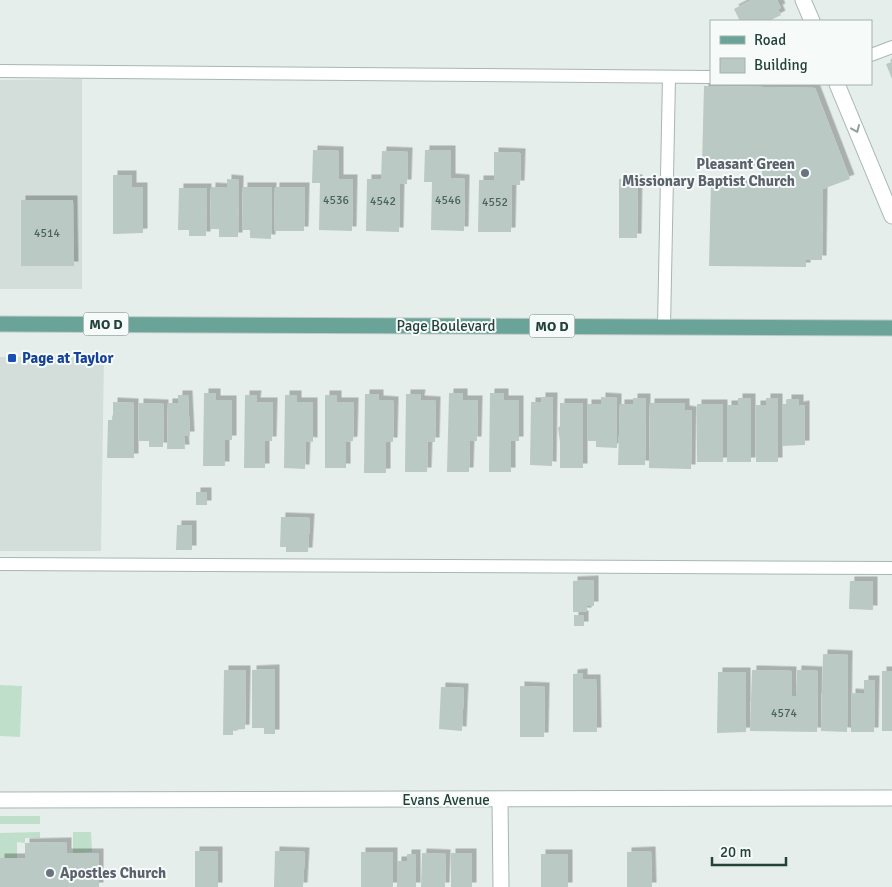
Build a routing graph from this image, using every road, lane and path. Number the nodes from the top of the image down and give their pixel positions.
1 (803, 0) edge
2 (812, 20) edge
3 (892, 47) edge
4 (872, 56) edge
5 (0, 71) edge
6 (669, 77) junction
7 (710, 77) edge
8 (837, 85) edge
9 (892, 216) edge
10 (0, 324) edge
11 (664, 327) junction
12 (892, 328) edge
13 (0, 564) edge
14 (892, 568) edge
15 (892, 798) edge
16 (0, 800) edge
17 (500, 800) junction
18 (501, 887) edge

1 - 2 street
3 - 4 lane
5 - 6 lane
6 - 7 lane
6 - 11 lane
8 -> 9 street
10 - 11 main road, Page Boulevard / MO D
11 - 12 main road, Page Boulevard / MO D
13 - 14 lane
15 - 17 street, Evans Avenue
16 - 17 street, Evans Avenue
17 - 18 street

